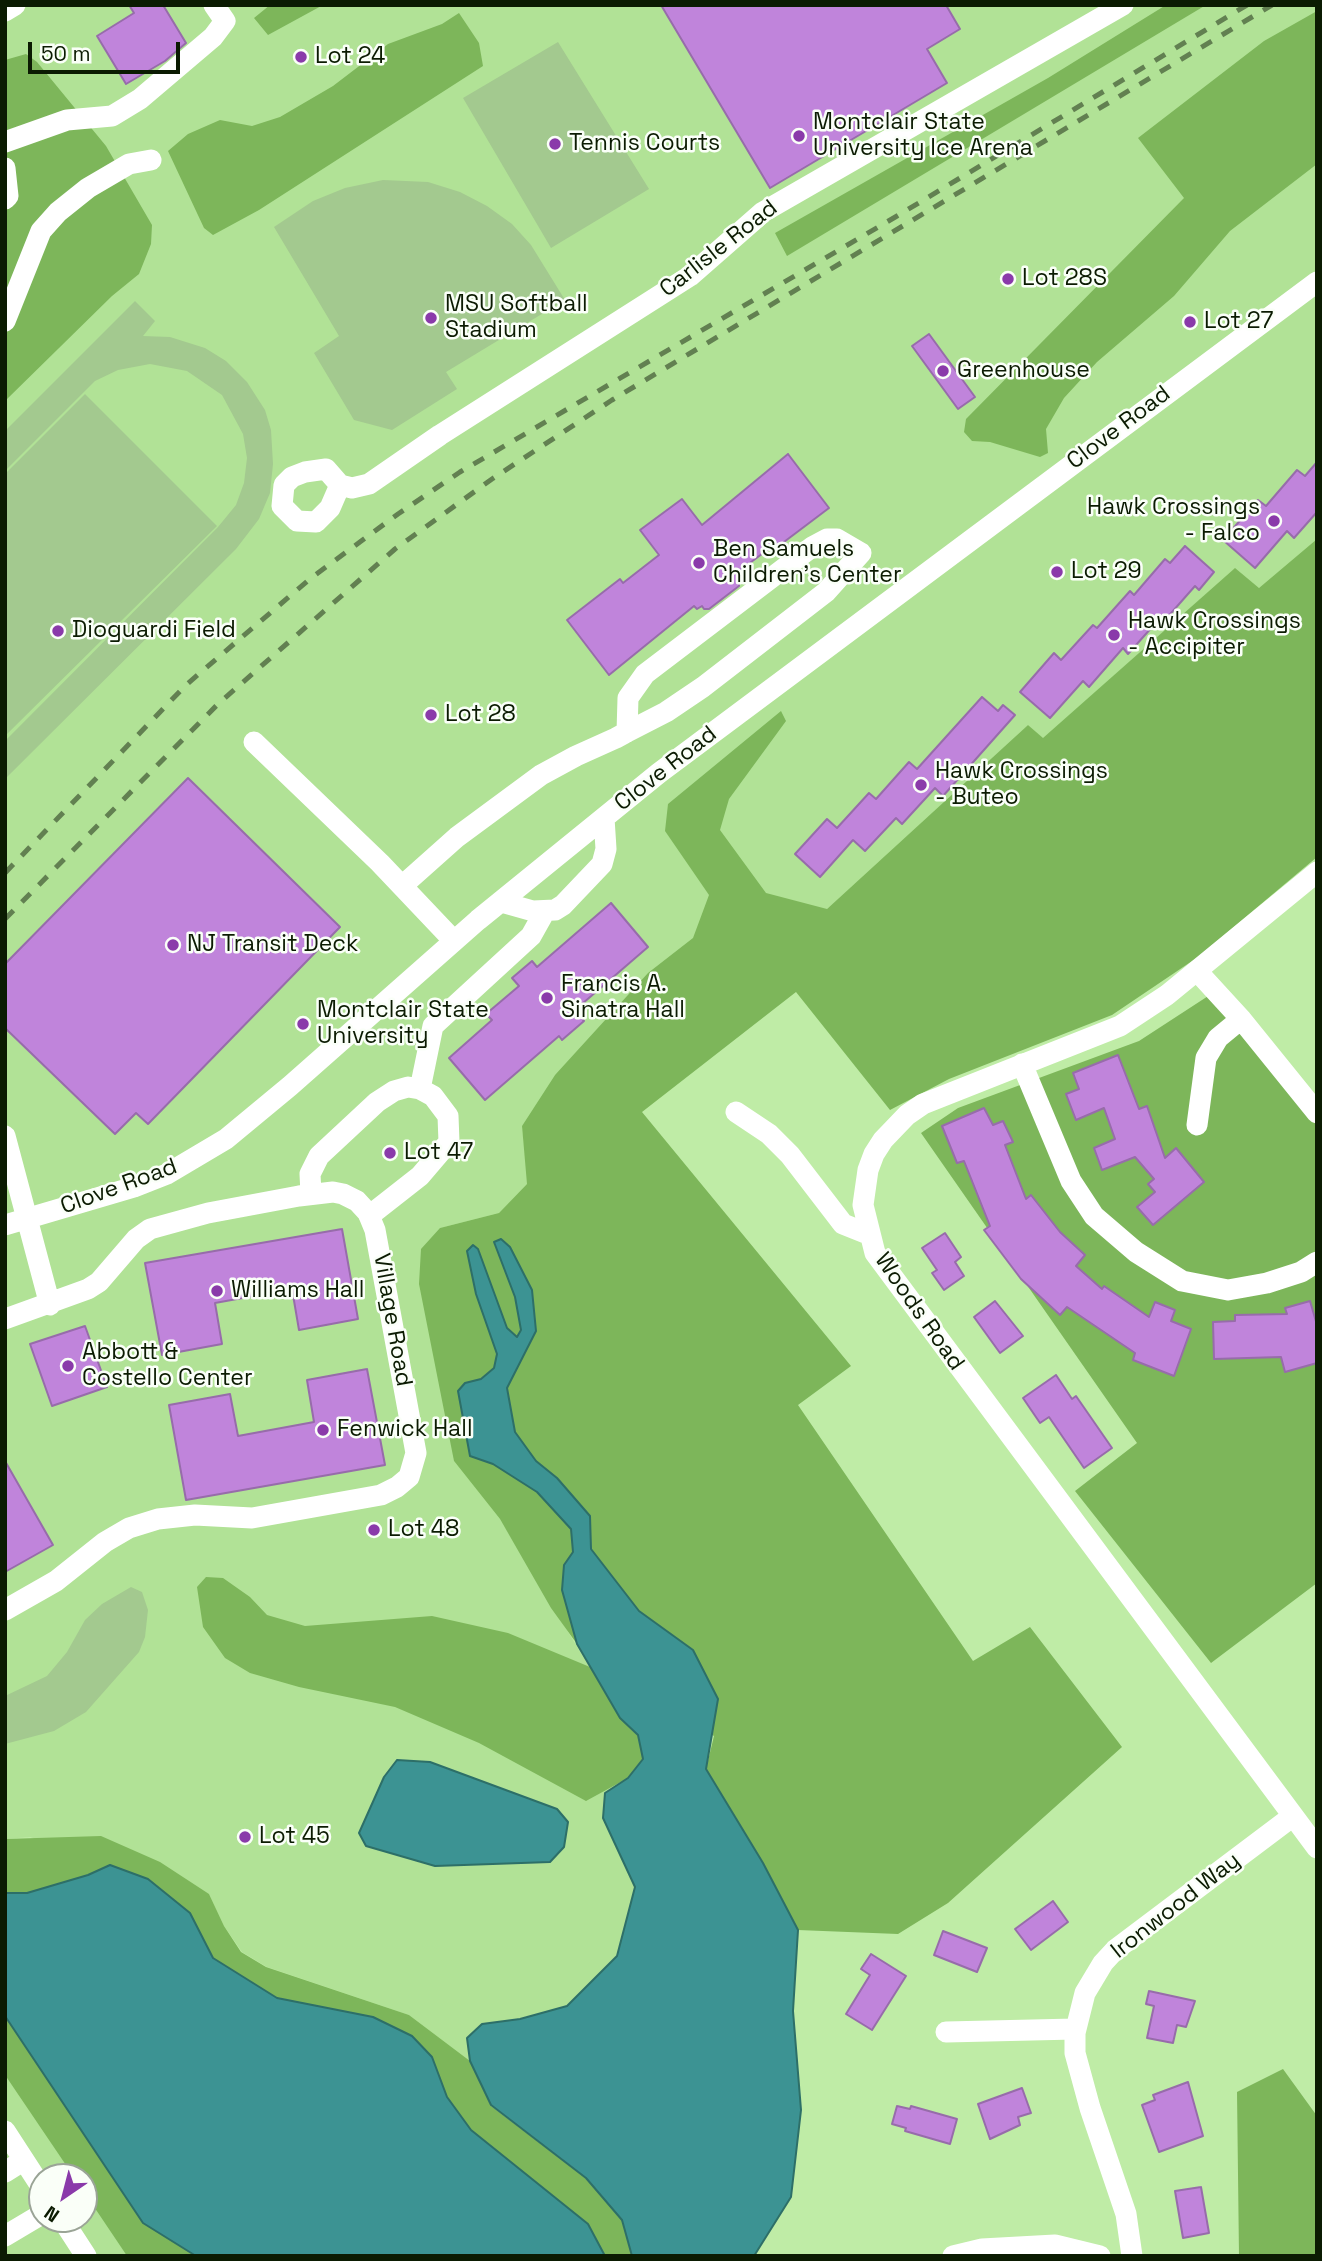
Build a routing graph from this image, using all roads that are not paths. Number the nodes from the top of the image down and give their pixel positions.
1 (15, 5) edge
2 (1123, 5) edge
3 (5, 11) edge
4 (220, 13) edge
5 (5, 142) edge
6 (151, 160) dead end
7 (5, 168) edge
8 (5, 199) edge
9 (1317, 282) edge
10 (5, 321) edge
11 (340, 485) junction
12 (627, 732) junction
13 (254, 741) dead end
14 (604, 818) junction
15 (1317, 872) edge
16 (402, 886) junction
17 (501, 902) junction
18 (545, 911) junction
19 (454, 941) junction
20 (1197, 971) junction
21 (1241, 1019) junction
22 (1022, 1064) junction
23 (420, 1089) junction
24 (736, 1112) dead end
25 (1317, 1113) edge
26 (1197, 1125) dead end
27 (5, 1136) edge
28 (311, 1194) junction
29 (369, 1216) junction
30 (26, 1220) junction
31 (5, 1225) edge
32 (868, 1234) junction
33 (1317, 1262) edge
34 (50, 1305) junction
35 (5, 1319) edge
36 (5, 1610) edge
37 (1293, 1816) junction
38 (1317, 1848) edge
39 (1076, 2029) junction
40 (946, 2032) dead end
41 (5, 2131) edge
42 (24, 2160) junction
43 (28, 2166) edge
44 (5, 2172) edge
45 (28, 2222) edge
46 (70, 2233) edge
47 (5, 2236) edge
48 (81, 2254) edge
49 (953, 2256) edge
50 (1100, 2256) edge
51 (1132, 2256) edge

1 - 3 street
2 - 11 street, Carlisle Road
4 - 5 street
6 - 10 street
7 - 8 street
9 - 14 street, Clove Road
11 - 11 street
12 - 12 street
12 - 16 street
13 - 16 street
14 - 17 street, Clove Road
14 - 18 street
15 - 20 street, Woods Road
16 - 19 street
17 - 18 street
17 - 19 street, Clove Road
18 - 23 street
19 - 30 street, Clove Road
20 - 21 street
20 - 22 street, Woods Road
21 - 25 street
21 - 26 street
22 - 32 street, Woods Road
22 - 33 street
23 - 28 street
23 - 29 street
24 - 32 street
27 - 30 street
28 - 29 street
28 - 34 street
29 - 36 street, Village Road
30 - 31 street, Clove Road
30 - 34 street
32 - 37 street, Woods Road
34 - 35 street
37 - 38 street, Woods Road
37 - 39 street, Ironwood Way
39 - 40 street
39 - 51 street, Ironwood Way
41 - 42 street
42 - 43 street
42 - 44 street
45 - 47 street
46 - 48 street
49 - 50 street

